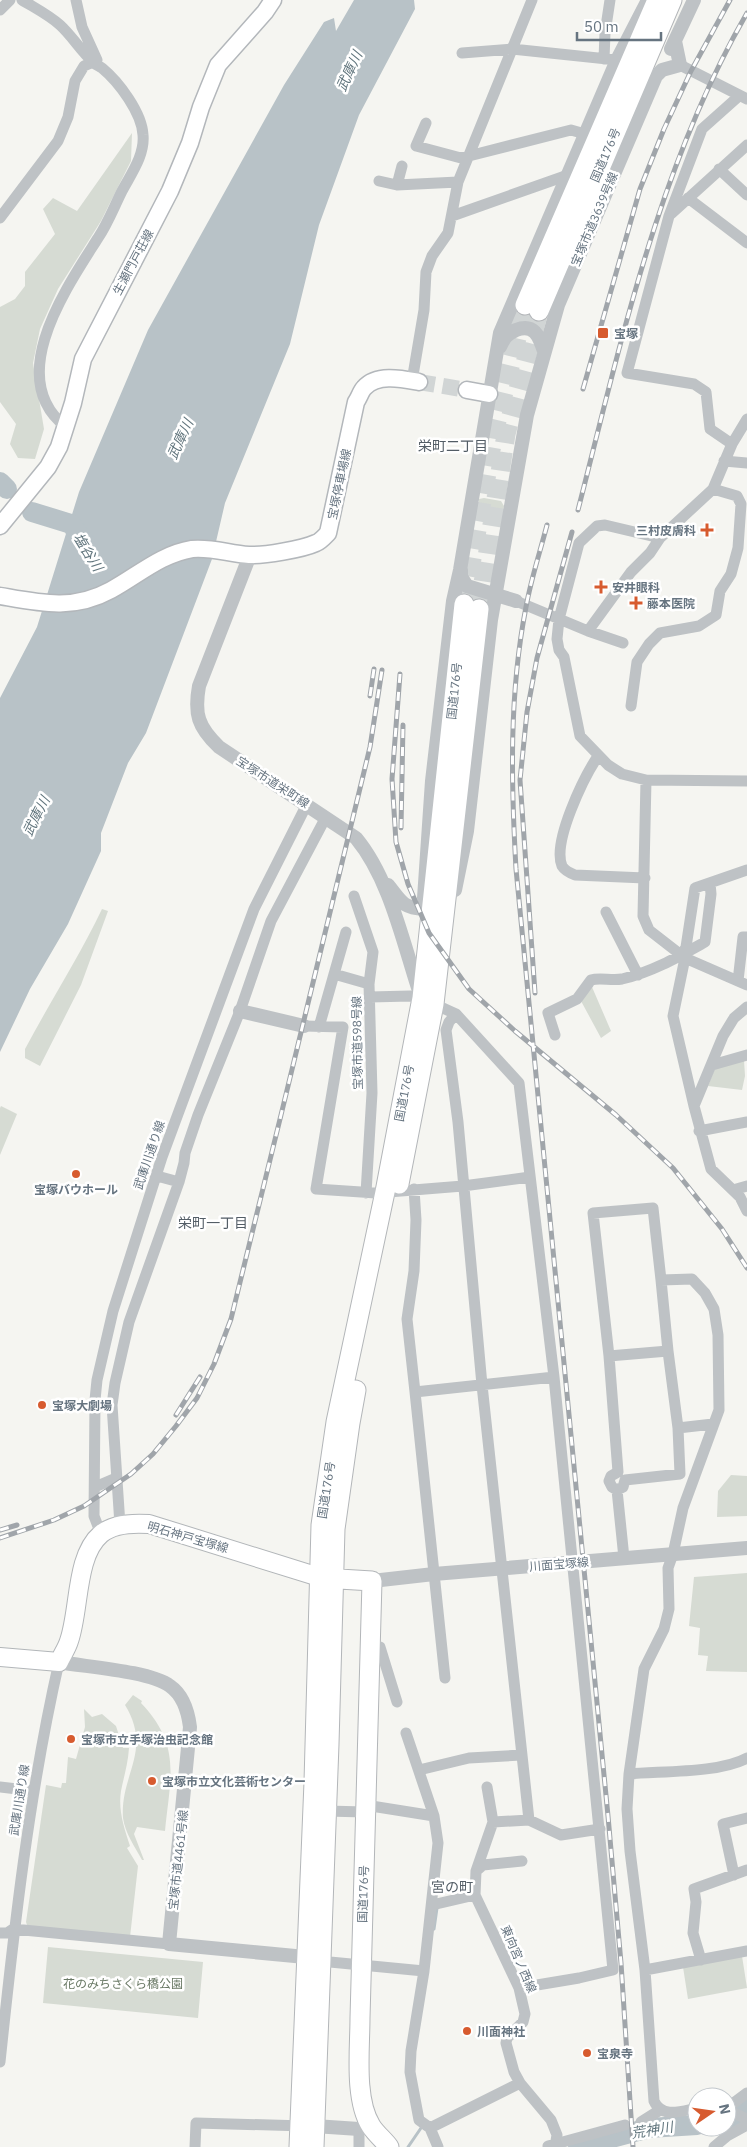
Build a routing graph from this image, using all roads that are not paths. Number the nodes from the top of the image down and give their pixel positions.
1 (10, 0) edge
2 (22, 0) edge
3 (76, 0) edge
4 (273, 0) edge
5 (532, 0) edge
6 (610, 0) edge
7 (648, 0) edge
8 (656, 0) edge
9 (672, 0) edge
10 (694, 0) edge
11 (0, 10) edge
12 (675, 41) junction
13 (512, 50) junction
14 (462, 53) dead end
15 (611, 59) junction
16 (97, 65) junction
17 (680, 66) junction
18 (662, 70) junction
19 (743, 98) edge
20 (426, 123) dead end
21 (585, 134) junction
22 (744, 152) edge
23 (469, 156) junction
24 (402, 166) dead end
25 (719, 169) junction
26 (568, 175) junction
27 (379, 180) dead end
28 (458, 182) junction
29 (397, 185) junction
30 (747, 195) edge
31 (688, 198) junction
32 (452, 216) junction
33 (669, 216) junction
34 (0, 218) edge
35 (747, 243) edge
36 (558, 305) junction
37 (524, 327) junction
38 (498, 350) junction
39 (544, 351) junction
40 (416, 382) joint
41 (467, 390) tunnel mouth
42 (489, 394) junction
43 (747, 419) edge
44 (66, 427) junction
45 (732, 444) junction
46 (724, 461) junction
47 (747, 463) edge
48 (713, 489) junction
49 (0, 526) edge
50 (660, 538) junction
51 (244, 554) junction
52 (460, 570) junction
53 (500, 576) junction
54 (494, 595) junction
55 (0, 596) edge
56 (516, 601) junction
57 (476, 605) junction
58 (559, 619) junction
59 (588, 631) junction
60 (623, 643) dead end
61 (631, 706) dead end
62 (598, 756) junction
63 (646, 780) junction
64 (747, 781) edge
65 (307, 804) junction
66 (326, 817) junction
67 (747, 870) edge
68 (382, 877) junction
69 (645, 878) junction
70 (710, 883) junction
71 (354, 896) dead end
72 (424, 909) junction
73 (606, 912) dead end
74 (346, 932) dead end
75 (747, 936) edge
76 (684, 956) junction
77 (424, 969) junction
78 (334, 974) junction
79 (638, 975) junction
80 (743, 983) edge
81 (369, 984) junction
82 (370, 997) junction
83 (428, 1001) junction
84 (218, 1004) junction
85 (747, 1007) edge
86 (240, 1011) junction
87 (456, 1014) junction
88 (304, 1026) joint
89 (319, 1027) junction
90 (556, 1035) dead end
91 (747, 1055) edge
92 (712, 1065) junction
93 (694, 1106) junction
94 (747, 1122) edge
95 (699, 1131) junction
96 (157, 1176) junction
97 (530, 1177) junction
98 (179, 1182) junction
99 (463, 1186) junction
100 (747, 1186) edge
101 (733, 1190) junction
102 (390, 1191) junction
103 (747, 1212) edge
104 (661, 1280) junction
105 (668, 1351) junction
106 (609, 1356) junction
107 (554, 1377) junction
108 (482, 1385) junction
109 (415, 1392) junction
110 (713, 1424) junction
111 (678, 1428) junction
112 (622, 1476) junction
113 (116, 1478) junction
114 (95, 1487) junction
115 (120, 1525) junction
116 (102, 1534) junction
117 (747, 1548) edge
118 (673, 1554) junction
119 (624, 1558) junction
120 (573, 1563) junction
121 (502, 1570) junction
122 (434, 1574) junction
123 (326, 1578) junction
124 (372, 1581) junction
125 (370, 1646) junction
126 (0, 1659) edge
127 (59, 1662) junction
128 (445, 1678) dead end
129 (396, 1702) dead end
130 (406, 1733) dead end
131 (521, 1755) junction
132 (747, 1758) edge
133 (419, 1770) junction
134 (630, 1774) junction
135 (487, 1787) dead end
136 (0, 1788) edge
137 (34, 1790) junction
138 (365, 1808) junction
139 (326, 1811) junction
140 (434, 1816) junction
141 (747, 1818) edge
142 (528, 1820) junction
143 (493, 1822) junction
144 (600, 1829) junction
145 (522, 1861) dead end
146 (747, 1870) edge
147 (476, 1871) junction
148 (734, 1875) junction
149 (475, 1896) junction
150 (432, 1905) junction
151 (13, 1929) junction
152 (0, 1933) edge
153 (169, 1944) junction
154 (747, 1951) edge
155 (314, 1958) junction
156 (702, 1960) junction
157 (361, 1964) junction
158 (424, 1970) junction
159 (645, 1970) junction
160 (519, 1988) junction
161 (0, 2062) edge
162 (520, 2084) junction
163 (747, 2092) edge
164 (737, 2100) edge
165 (660, 2110) junction
166 (687, 2110) edge
167 (641, 2122) dead end
168 (625, 2125) dead end
169 (747, 2125) edge
170 (307, 2126) junction
171 (365, 2128) junction
172 (430, 2128) junction
173 (552, 2146) edge
174 (195, 2147) edge
175 (300, 2147) edge
176 (314, 2147) edge
177 (359, 2147) edge
178 (390, 2147) edge
179 (438, 2147) edge
180 (714, 2147) edge

1 - 11 street
2 - 16 street
3 - 16 street
4 - 44 main road, 生瀬門戸荘線
5 - 13 street
6 - 15 street
7 - 15 street
8 - 9 highway, 国道176号
10 - 12 street, 宝塚市道3639号線
12 - 17 street
12 - 18 street, 宝塚市道3639号線
13 - 14 street
13 - 15 street
13 - 23 street
15 - 21 street
16 - 34 street
16 - 44 street
17 - 18 street
17 - 19 street
18 - 36 street, 宝塚市道3639号線
19 - 33 street
20 - 23 street
21 - 23 street
21 - 26 street
22 - 25 street
23 - 28 street
24 - 29 street
25 - 30 street
25 - 31 street
26 - 32 street
26 - 38 street
27 - 29 street
28 - 29 street
28 - 32 street
31 - 33 street
31 - 35 street
32 - 40 street
33 - 45 street
36 - 37 street
36 - 39 street, 宝塚市道3639号線
37 - 38 street
37 - 39 street
38 - 42 street
39 - 53 street, 宝塚市道3639号線
40 - 51 main road, 宝塚停車場線
41 - 42 main road
42 - 52 street
43 - 45 street
44 - 49 main road, 生瀬門戸荘線
45 - 46 street
46 - 47 street
46 - 48 street
48 - 50 street
48 - 61 street
50 - 58 street
50 - 59 street
51 - 55 main road, 宝塚停車場線
51 - 65 street, 宝塚市道栄町線
52 - 57 street
52 - 72 street
53 - 54 street, 宝塚市道3639号線
53 - 56 street
53 - 57 street
54 - 56 street
54 - 57 street, 宝塚市道3639号線
54 - 57 street
56 - 57 street
56 - 58 street
57 - 77 highway, 国道176号
57 - 83 highway, 国道176号
58 - 59 street
58 - 62 street
59 - 60 street
62 - 63 street
62 - 69 street
63 - 64 street
63 - 69 street
65 - 66 street, 宝塚市道栄町線
65 - 84 street, 武庫川通り線
66 - 68 street, 宝塚市道栄町線
66 - 86 street
67 - 70 street
68 - 72 street
68 - 83 street, 宝塚市道栄町線
69 - 76 street
70 - 76 street
70 - 76 street
71 - 81 street, 宝塚市道598号線
72 - 77 street
73 - 79 street
74 - 78 street
75 - 80 street
76 - 79 street
76 - 80 street
76 - 93 street
77 - 83 highway, 国道176号
78 - 81 street
78 - 89 street
79 - 90 street
81 - 82 street, 宝塚市道598号線
82 - 83 street
82 - 102 street, 宝塚市道598号線
83 - 87 street
83 - 102 highway, 国道176号
84 - 86 street
84 - 96 street, 武庫川通り線
85 - 92 street
86 - 88 street
86 - 98 street
87 - 97 street
87 - 99 street
88 - 89 street
89 - 102 street
91 - 92 street
92 - 93 street
93 - 95 street
94 - 95 street
95 - 101 street
96 - 98 street
96 - 114 street, 武庫川通り線
97 - 99 street
97 - 107 street
98 - 113 street
99 - 102 street
99 - 108 street
100 - 101 street
101 - 103 street
102 - 109 street, 宝塚市道598号線
102 - 123 highway, 国道176号
104 - 105 street
104 - 106 street
104 - 110 street
105 - 106 street
105 - 111 street
106 - 112 street
107 - 108 street
107 - 120 street
108 - 109 street
108 - 121 street
109 - 122 street, 宝塚市道598号線
110 - 111 street
110 - 118 street
111 - 112 street
112 - 119 street
113 - 114 street
113 - 115 street
114 - 116 street, 武庫川通り線
115 - 116 main road, 明石神戸宝塚線
115 - 123 main road, 明石神戸宝塚線
116 - 127 main road, 明石神戸宝塚線
117 - 118 street, 川面宝塚線
118 - 119 street, 川面宝塚線
118 - 134 street
119 - 120 street, 川面宝塚線
120 - 121 street, 川面宝塚線
120 - 144 street
121 - 122 street, 川面宝塚線
121 - 131 street
122 - 124 street, 川面宝塚線
122 - 128 street, 宝塚市道598号線
123 - 124 highway
123 - 139 highway, 国道176号
123 - 155 highway, 国道176号
124 - 125 highway, 国道176号
125 - 129 street
125 - 138 highway, 国道176号
126 - 127 main road
127 - 137 street, 武庫川通り線
127 - 153 street, 宝塚市道4461号線
130 - 133 street
131 - 133 street
131 - 142 street
132 - 134 street
133 - 140 street
134 - 159 street
135 - 143 street
136 - 137 street
137 - 151 street, 武庫川通り線
138 - 139 street
138 - 140 street
138 - 157 highway, 国道176号
139 - 155 highway, 国道176号
140 - 150 street
141 - 148 street
142 - 143 street
142 - 144 street
143 - 147 street
144 - 160 street
145 - 147 street
146 - 148 street
147 - 149 street
148 - 156 street
149 - 150 street
149 - 160 street, 東向宮ノ西線
150 - 158 street
151 - 152 street
151 - 153 street
151 - 161 street, 武庫川通り線
153 - 155 street
154 - 156 street
155 - 157 street
155 - 170 highway, 国道176号
156 - 159 street
157 - 158 street
157 - 171 highway, 国道176号
158 - 172 street
159 - 165 street
160 - 162 street, 東向宮ノ西線
162 - 172 street
162 - 173 street, 東向宮ノ西線
163 - 164 street
165 - 166 street
165 - 167 street
168 - 173 street
169 - 180 street
170 - 171 street
170 - 174 street
170 - 175 highway, 国道176号
170 - 176 highway, 国道176号
171 - 177 street
171 - 178 highway, 国道176号
172 - 179 street

